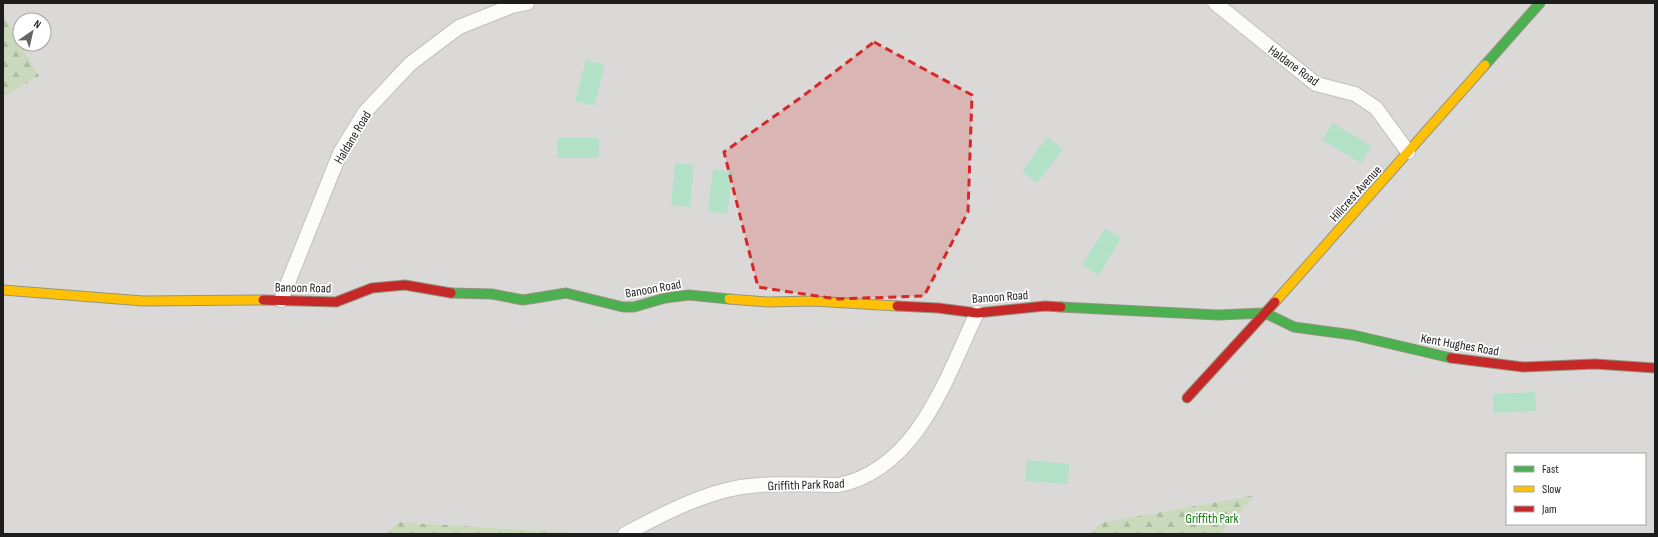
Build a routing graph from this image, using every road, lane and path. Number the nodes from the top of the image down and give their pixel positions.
1 (527, 3) edge
2 (1215, 3) edge
3 (1540, 3) edge
4 (1408, 152) junction
5 (3, 290) edge
6 (281, 300) junction
7 (977, 313) junction
8 (1265, 313) junction
9 (1655, 368) edge
10 (1187, 398) dead end
11 (625, 534) edge

1 - 6 street, Haldane Road
2 - 4 street, Haldane Road
3 - 4 street, Hillcrest Avenue
4 - 8 street, Hillcrest Avenue
5 - 6 street, Banoon Road
6 - 7 street, Banoon Road
7 - 8 street, Banoon Road
7 - 11 street, Griffith Park Road
8 - 9 street, Kent Hughes Road
8 - 10 street, Hillcrest Avenue

